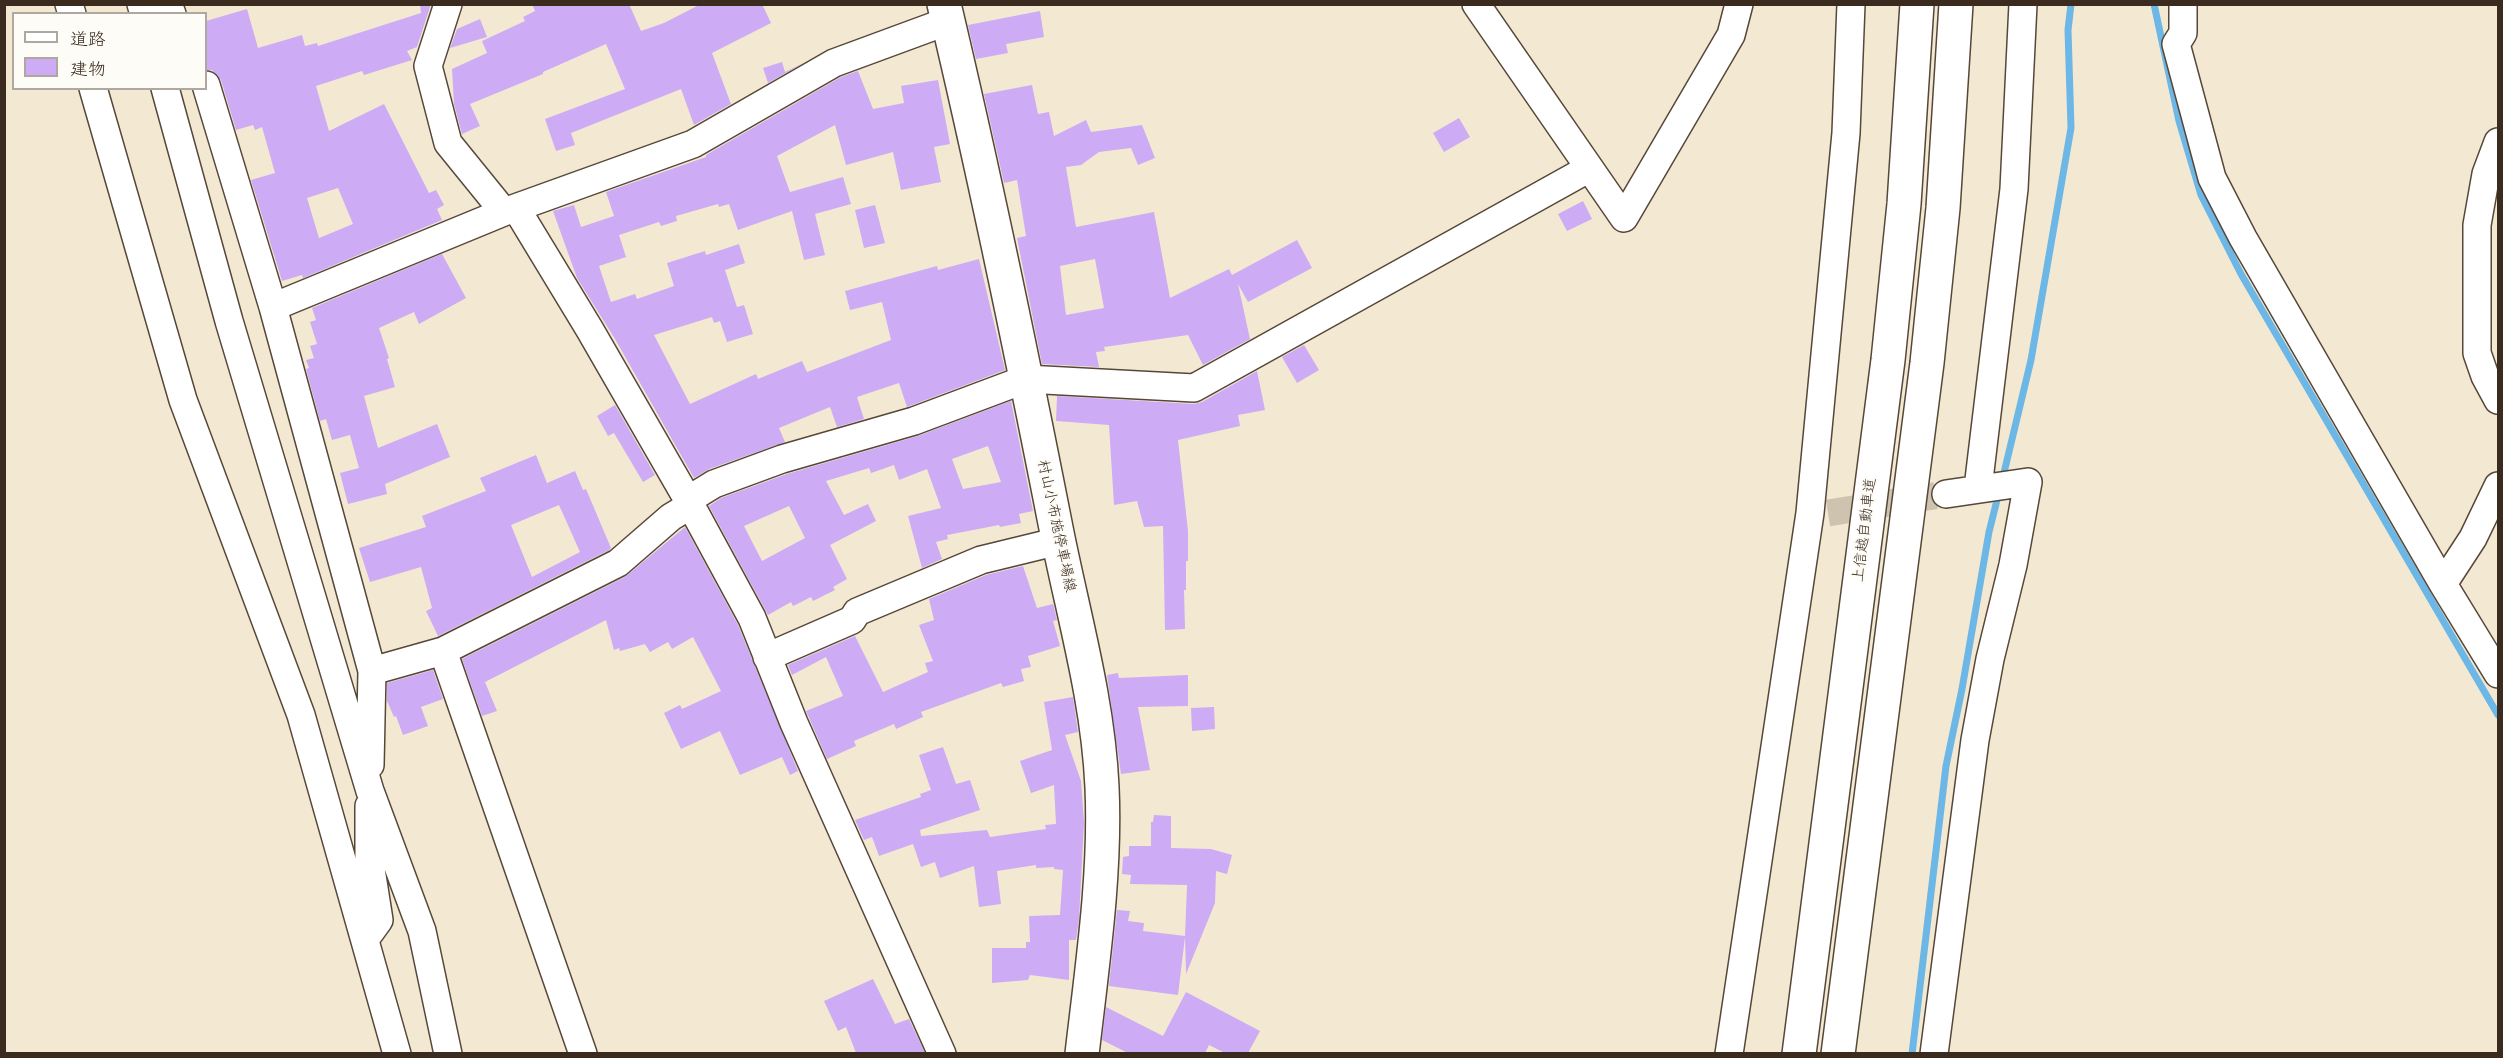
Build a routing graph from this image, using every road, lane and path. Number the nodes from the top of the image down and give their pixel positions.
1 (448, 4) edge
2 (1476, 4) edge
3 (1739, 4) edge
4 (1851, 4) edge
5 (1917, 4) edge
6 (1956, 4) edge
7 (2023, 4) edge
8 (2183, 4) edge
9 (946, 13) edge
10 (207, 89) edge
11 (94, 90) edge
12 (166, 90) edge
13 (2499, 142) edge
14 (1588, 169) junction
15 (510, 210) junction
16 (273, 307) junction
17 (1026, 379) junction
18 (2499, 400) edge
19 (2499, 486) edge
20 (1978, 488) junction
21 (1946, 494) tunnel mouth
22 (689, 503) junction
23 (1059, 541) junction
24 (2444, 584) junction
25 (443, 651) junction
26 (767, 657) junction
27 (372, 671) junction
28 (2499, 674) edge
29 (370, 791) junction
30 (366, 938) junction
31 (397, 1053) edge
32 (448, 1053) edge
33 (583, 1053) edge
34 (942, 1053) edge
35 (1082, 1053) edge
36 (1729, 1053) edge
37 (1798, 1053) edge
38 (1838, 1053) edge
39 (1934, 1053) edge

1 - 15 street
2 - 14 street
3 - 14 street
4 - 36 street
5 - 37 main road, 上信越自動車道
6 - 38 main road
7 - 20 street
8 - 24 street
9 - 15 street
9 - 17 main road, 村山小布施停車場線
10 - 16 street
11 - 30 street
12 - 29 street
13 - 18 street
14 - 17 street
15 - 16 street
15 - 22 street
16 - 27 street
17 - 22 street
17 - 23 main road, 村山小布施停車場線
19 - 24 street
20 - 21 street
20 - 39 street
22 - 25 street
22 - 26 street
23 - 26 street
23 - 35 main road, 村山小布施停車場線
24 - 28 street
25 - 27 street
25 - 33 street
26 - 34 street
27 - 29 street
29 - 30 street
29 - 32 street
30 - 31 street

